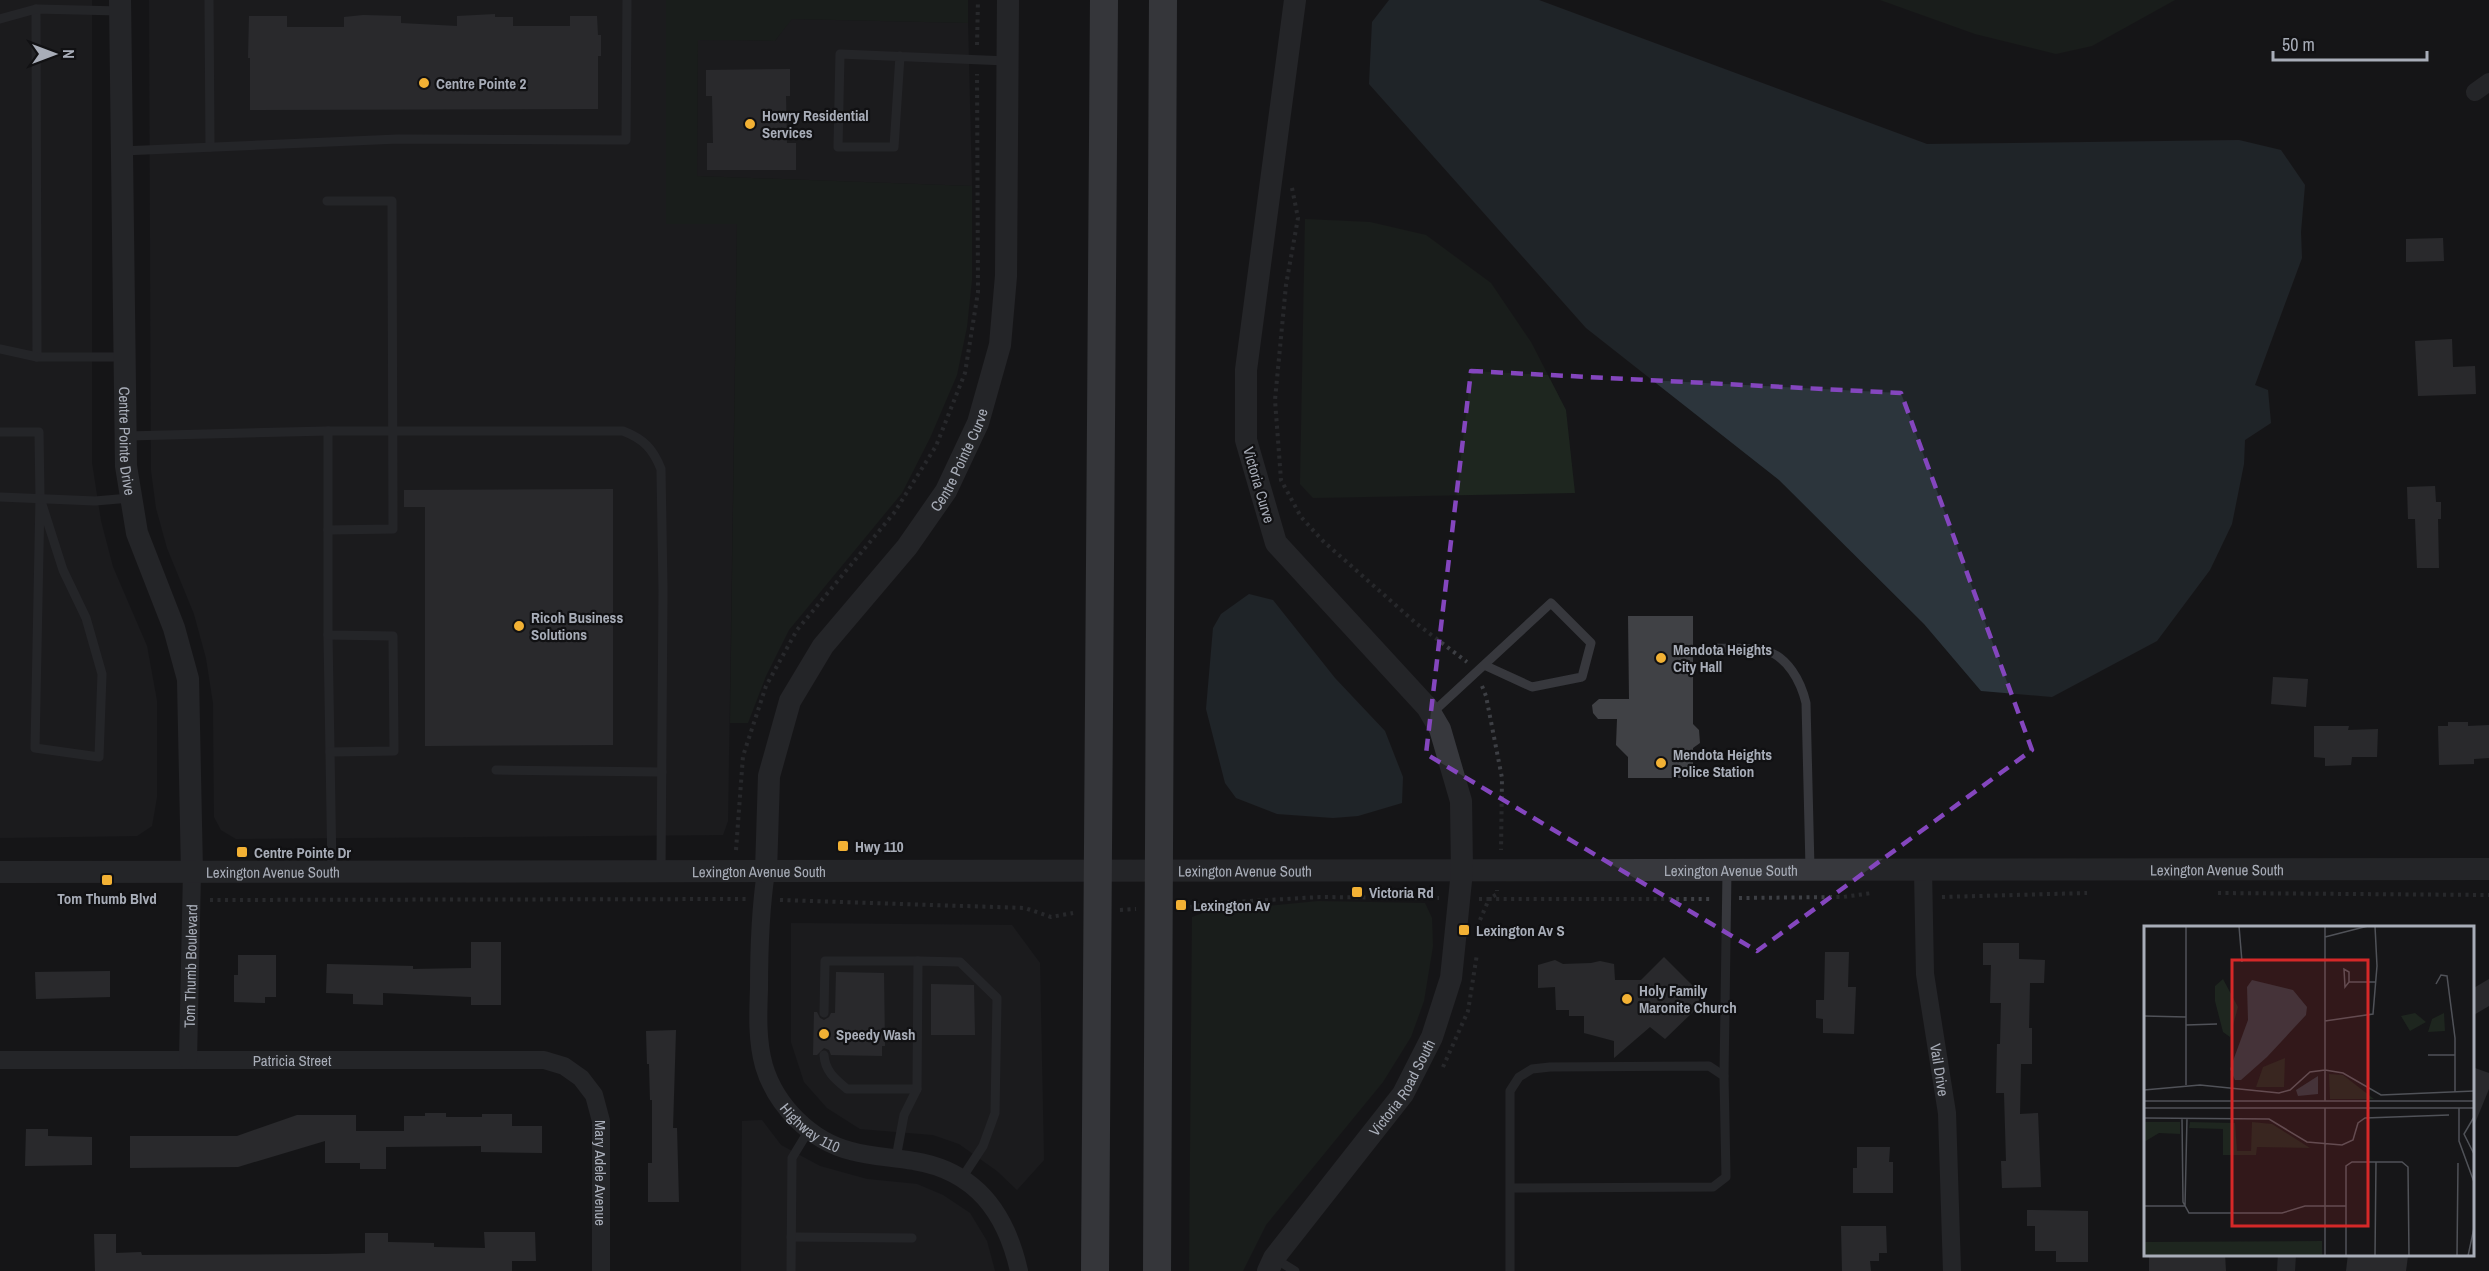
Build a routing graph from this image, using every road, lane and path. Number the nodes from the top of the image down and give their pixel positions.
1 (209, 0) edge
2 (627, 0) edge
3 (978, 0) edge
4 (1008, 0) edge
5 (1104, 0) edge
6 (1163, 0) edge
7 (1295, 0) edge
8 (120, 5) edge
9 (36, 9) junction
10 (0, 19) edge
11 (900, 56) junction
12 (977, 58) junction
13 (1007, 61) junction
14 (210, 147) junction
15 (122, 151) junction
16 (1290, 177) dead end
17 (327, 201) dead end
18 (0, 349) edge
19 (37, 357) junction
20 (125, 357) junction
21 (392, 430) junction
22 (328, 431) junction
23 (0, 432) edge
24 (126, 436) junction
25 (0, 497) edge
26 (40, 498) junction
27 (130, 498) junction
28 (328, 530) junction
29 (328, 635) junction
30 (1717, 648) dead end
31 (1484, 665) junction
32 (1475, 673) junction
33 (1431, 714) junction
34 (330, 752) junction
35 (496, 770) dead end
36 (662, 772) junction
37 (738, 819) dead end
38 (1502, 839) dead end
39 (2489, 869) edge
40 (1923, 870) junction
41 (1159, 871) junction
42 (1462, 871) junction
43 (1727, 871) junction
44 (1810, 871) junction
45 (0, 872) edge
46 (192, 872) junction
47 (332, 872) junction
48 (661, 872) junction
49 (766, 872) junction
50 (1100, 872) junction
51 (1882, 891) dead end
52 (2206, 892) dead end
53 (2090, 893) dead end
54 (1923, 895) junction
55 (2489, 895) edge
56 (732, 898) dead end
57 (1420, 898) dead end
58 (1728, 898) junction
59 (1489, 899) dead end
60 (191, 900) junction
61 (783, 900) dead end
62 (1159, 909) junction
63 (1099, 910) junction
64 (918, 961) junction
65 (824, 1013) dead end
66 (824, 1055) dead end
67 (0, 1060) edge
68 (188, 1060) junction
69 (1724, 1076) junction
70 (581, 1078) joint
71 (917, 1089) junction
72 (809, 1130) junction
73 (896, 1158) junction
74 (963, 1178) junction
75 (1510, 1188) junction
76 (791, 1237) junction
77 (912, 1238) dead end
78 (2287, 1256) edge
79 (1271, 1265) edge
80 (601, 1271) edge
81 (791, 1271) edge
82 (1018, 1271) edge
83 (1095, 1271) edge
84 (1157, 1271) edge
85 (1295, 1271) edge
86 (1510, 1271) edge
87 (1952, 1271) edge
88 (2286, 1271) edge

1 - 14 lane
2 - 14 lane
3 - 12 path
4 - 13 street, Centre Pointe Curve
5 - 50 highway
6 - 41 highway
7 - 33 street, Victoria Curve
8 - 9 lane
8 - 15 street, Centre Pointe Drive
9 - 10 lane
9 - 19 lane
11 - 11 lane
11 - 12 lane
12 - 13 lane
12 - 37 path
13 - 49 street, Centre Pointe Curve
14 - 15 lane
15 - 20 street, Centre Pointe Drive
16 - 32 path
17 - 21 lane
18 - 19 lane
19 - 20 lane
20 - 24 street, Centre Pointe Drive
21 - 22 lane
21 - 28 lane
21 - 36 lane
22 - 24 lane
22 - 28 lane
23 - 26 lane
24 - 27 street, Centre Pointe Drive
25 - 26 lane
26 - 26 lane
26 - 27 lane
27 - 46 street, Centre Pointe Drive
28 - 29 lane
29 - 34 lane
29 - 34 lane
30 - 44 lane
31 - 31 lane
31 - 32 lane
32 - 33 lane
32 - 38 path
33 - 42 street, Victoria Curve
34 - 47 lane
35 - 36 lane
36 - 48 lane
39 - 40 street, Lexington Avenue South
40 - 44 street, Lexington Avenue South
40 - 54 street, Vail Drive
41 - 42 street, Lexington Avenue South
41 - 50 street, Lexington Avenue South
41 - 62 highway
42 - 43 street, Lexington Avenue South
42 - 79 street, Victoria Road South
43 - 44 street, Lexington Avenue South
43 - 58 lane
45 - 46 street, Lexington Avenue South
46 - 47 street, Lexington Avenue South
46 - 60 street, Tom Thumb Boulevard
47 - 48 street, Lexington Avenue South
48 - 49 street, Lexington Avenue South
49 - 50 street, Lexington Avenue South
49 - 72 street, Highway 110
50 - 63 highway
51 - 58 path
52 - 55 path
53 - 54 path
54 - 87 street, Vail Drive
56 - 60 path
57 - 62 path
58 - 59 path
58 - 69 lane
60 - 68 street, Tom Thumb Boulevard
61 - 63 path
62 - 63 path
62 - 84 highway
63 - 83 highway
64 - 65 lane
64 - 71 lane
64 - 74 lane
66 - 71 lane
67 - 68 street, Patricia Street
68 - 70 street, Patricia Street
69 - 75 lane
69 - 75 lane
70 - 80 street, Mary Adele Avenue
71 - 73 lane
72 - 73 street, Highway 110
72 - 76 lane
73 - 74 street, Highway 110
74 - 82 street, Highway 110
75 - 86 lane
76 - 77 lane
76 - 81 lane
78 - 88 street
79 - 85 lane

